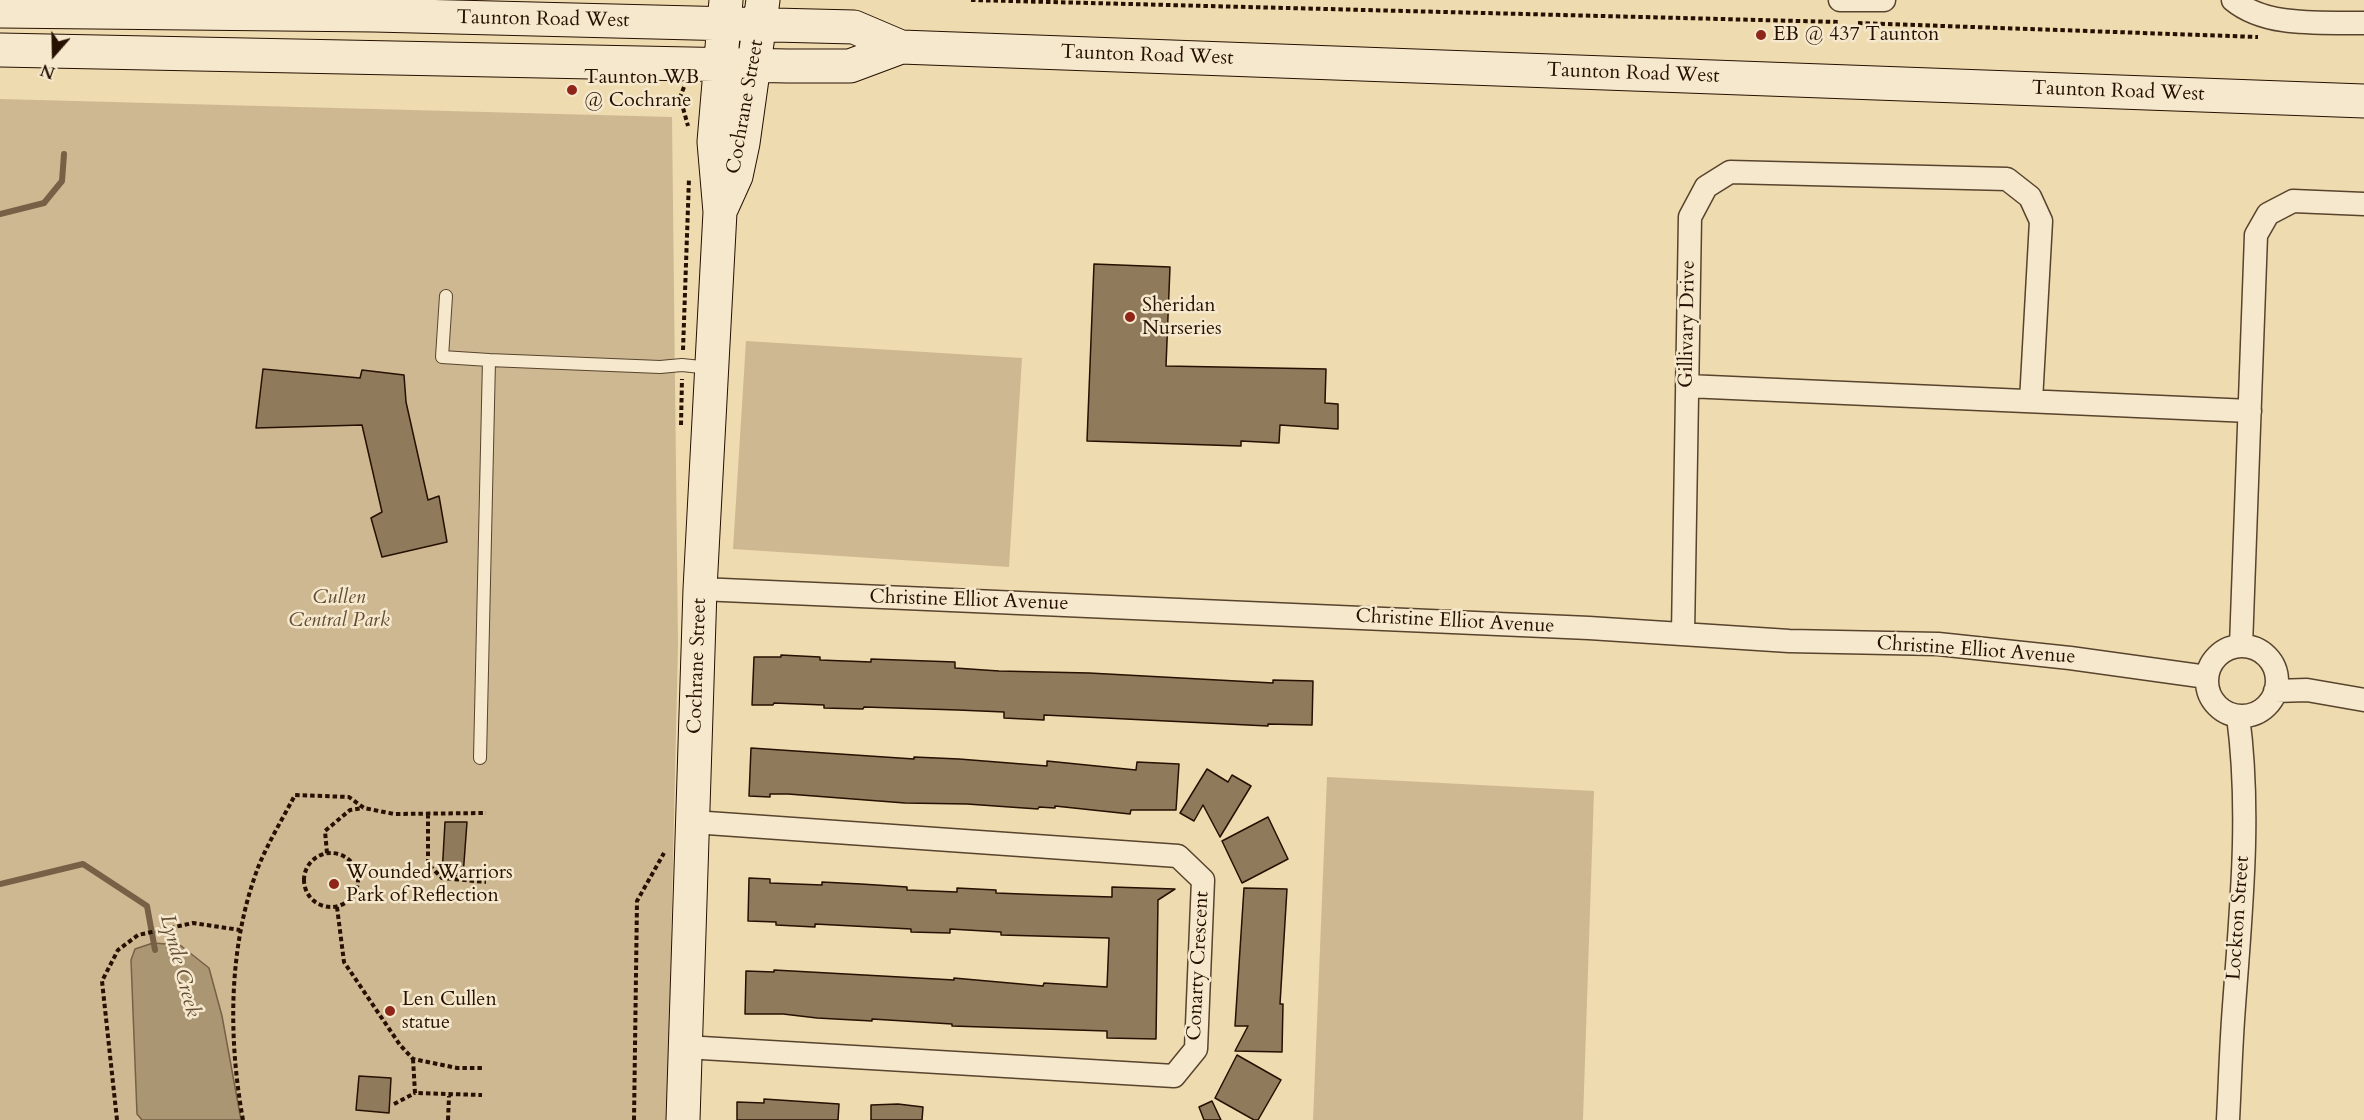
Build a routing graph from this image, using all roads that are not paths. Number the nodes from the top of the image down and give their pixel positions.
1 (1840, 0) edge
2 (1884, 0) edge
3 (2233, 0) edge
4 (0, 11) edge
5 (724, 12) edge
6 (762, 13) edge
7 (2364, 23) edge
8 (901, 47) junction
9 (0, 50) edge
10 (720, 64) junction
11 (754, 66) junction
12 (2364, 101) edge
13 (2364, 204) edge
14 (720, 212) junction
15 (446, 296) dead end
16 (489, 360) junction
17 (696, 367) junction
18 (1687, 386) junction
19 (2031, 401) junction
20 (2250, 411) junction
21 (700, 589) junction
22 (1683, 634) junction
23 (2241, 646) junction
24 (2207, 677) junction
25 (2275, 691) junction
26 (2364, 700) edge
27 (2238, 716) junction
28 (480, 758) dead end
29 (693, 822) junction
30 (685, 1047) junction
31 (683, 1120) edge
32 (2228, 1120) edge

1 - 2 street
3 - 7 street
4 - 5 main road, Taunton Road West
5 - 6 main road, Taunton Road West
5 - 10 main road, Cochrane Street
6 - 8 main road, Taunton Road West
6 - 11 main road, Cochrane Street
8 - 11 main road, Taunton Road West
8 - 12 main road, Taunton Road West
9 - 10 main road, Taunton Road West
10 - 11 main road, Taunton Road West
10 - 14 main road, Cochrane Street
11 - 14 main road, Cochrane Street
13 - 20 street
14 - 17 main road, Cochrane Street
15 - 16 lane
16 - 17 lane
16 - 28 lane
17 - 21 main road, Cochrane Street
18 - 19 street
18 - 19 street, Gillivary Drive
18 - 22 street, Gillivary Drive
19 - 20 street
20 - 23 street
21 - 22 street, Christine Elliot Avenue
21 - 29 main road, Cochrane Street
22 - 24 street, Christine Elliot Avenue
23 - 24 street
23 - 25 street
24 - 27 street
25 - 26 street
25 - 27 street
27 - 32 street, Lockton Street
29 - 30 main road, Cochrane Street
29 - 30 street, Conarty Crescent
30 - 31 main road, Cochrane Street

